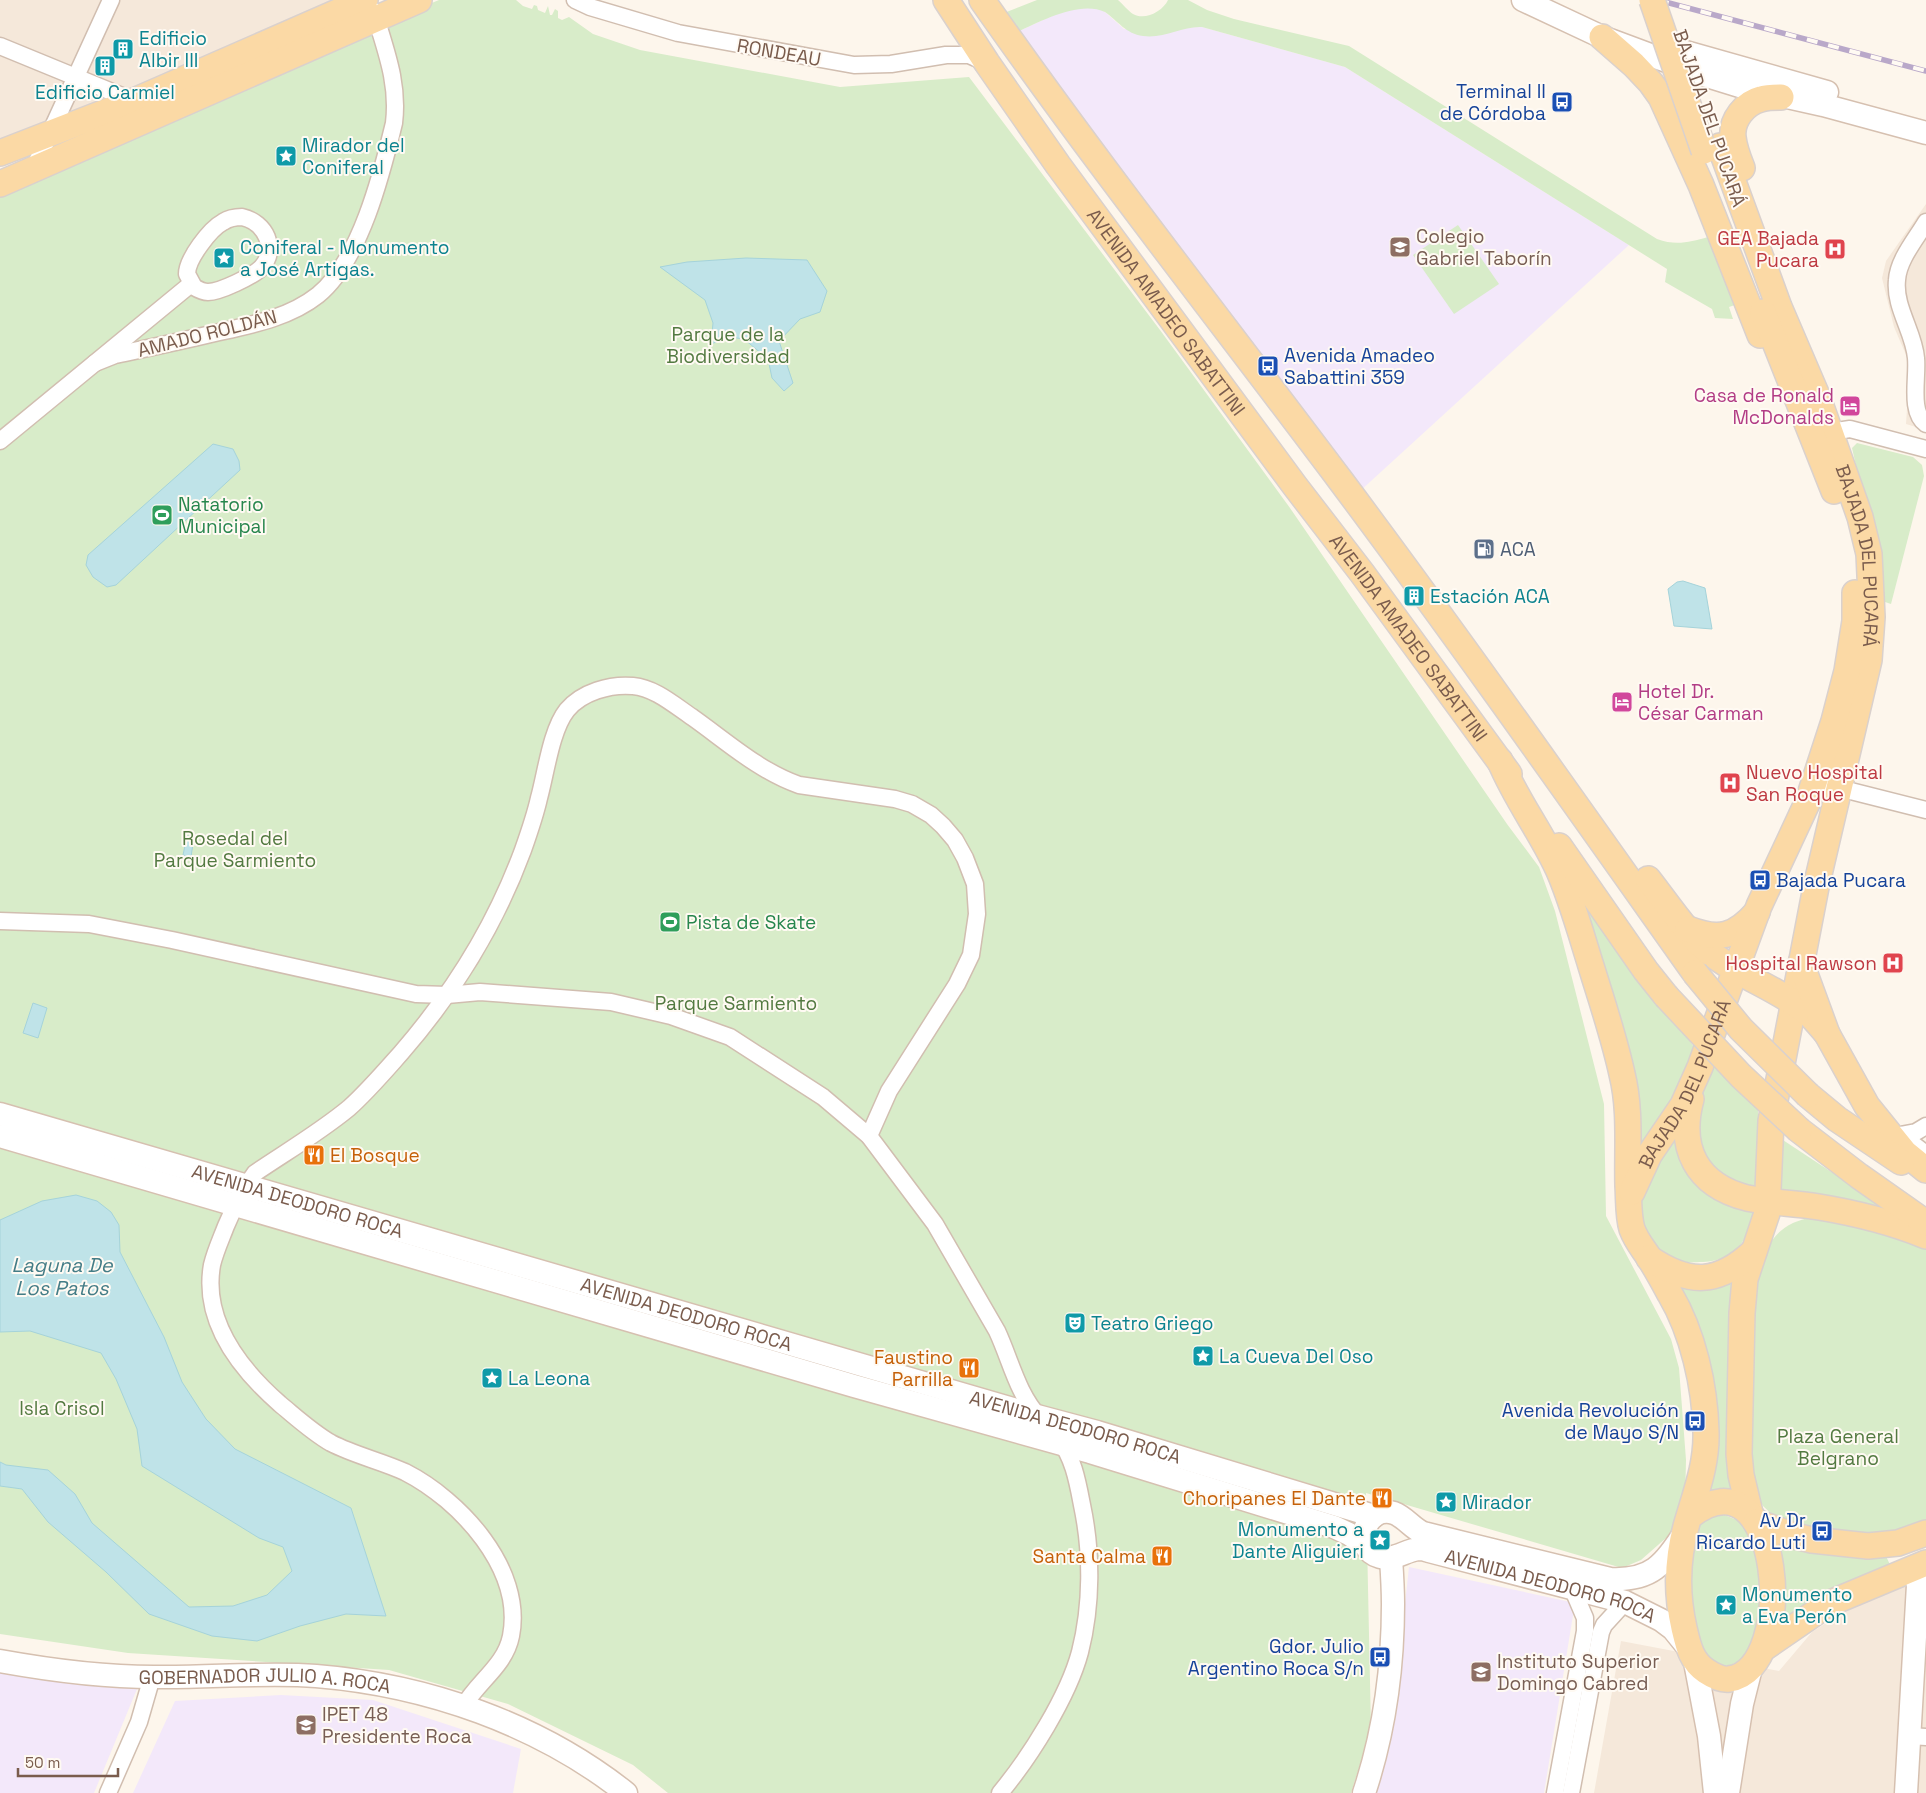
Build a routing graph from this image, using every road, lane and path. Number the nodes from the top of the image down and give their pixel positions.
1 (110, 0) edge
2 (419, 0) edge
3 (575, 0) edge
4 (946, 0) edge
5 (982, 0) edge
6 (1523, 0) edge
7 (1545, 0) edge
8 (1652, 0) edge
9 (1669, 0) edge
10 (370, 6) edge
11 (1602, 37) junction
12 (0, 46) edge
13 (1668, 54) junction
14 (987, 63) junction
15 (76, 77) junction
16 (1651, 83) junction
17 (1781, 97) junction
18 (134, 100) junction
19 (1926, 118) edge
20 (50, 132) junction
21 (1926, 133) edge
22 (1712, 149) junction
23 (0, 153) edge
24 (34, 168) junction
25 (0, 184) edge
26 (1926, 222) edge
27 (191, 284) junction
28 (95, 363) junction
29 (1818, 398) junction
30 (1926, 424) edge
31 (1820, 431) junction
32 (0, 442) edge
33 (1926, 449) edge
34 (1538, 750) junction
35 (1500, 761) junction
36 (1815, 782) junction
37 (1838, 789) junction
38 (1926, 810) edge
39 (1757, 912) junction
40 (0, 921) edge
41 (1688, 929) junction
42 (1801, 963) junction
43 (1736, 970) junction
44 (448, 995) junction
45 (1793, 1003) junction
46 (1827, 1034) junction
47 (1700, 1068) junction
48 (0, 1114) edge
49 (1874, 1117) junction
50 (1926, 1126) edge
51 (1900, 1135) junction
52 (0, 1136) edge
53 (869, 1136) junction
54 (1926, 1154) edge
55 (1926, 1170) edge
56 (1926, 1179) edge
57 (245, 1186) junction
58 (1769, 1200) junction
59 (1629, 1202) junction
60 (234, 1206) junction
61 (1926, 1223) edge
62 (1926, 1236) edge
63 (1754, 1251) junction
64 (1649, 1258) junction
65 (1037, 1416) junction
66 (1062, 1444) junction
67 (1374, 1516) junction
68 (1753, 1518) junction
69 (1405, 1521) junction
70 (1687, 1523) junction
71 (1926, 1533) edge
72 (1898, 1543) junction
73 (1365, 1544) junction
74 (1396, 1556) junction
75 (1920, 1566) edge
76 (1574, 1590) junction
77 (1625, 1602) junction
78 (1692, 1656) junction
79 (1758, 1658) junction
80 (0, 1661) edge
81 (152, 1677) junction
82 (463, 1706) junction
83 (1918, 1736) edge
84 (108, 1793) edge
85 (626, 1793) edge
86 (1000, 1793) edge
87 (1364, 1793) edge
88 (1556, 1793) edge
89 (1571, 1793) edge
90 (1715, 1793) edge
91 (1728, 1793) edge
92 (1906, 1793) edge

1 - 15 street
2 - 10 main road
3 - 14 street, RONDEAU
4 - 14 main road, AVENIDA AMADEO SABATTINI
5 - 34 main road, AVENIDA AMADEO SABATTINI
6 - 11 main road
7 - 13 main road
8 - 22 main road, BAJADA DEL PUCARÁ, bridge
9 - 22 main road, BAJADA DEL PUCARÁ
10 - 18 main road
10 - 24 main road
10 - 28 street, AMADO ROLDÁN
11 - 13 main road
11 - 16 main road
12 - 15 street
13 - 16 main road
13 - 17 main road
13 - 19 main road
14 - 35 main road, AVENIDA AMADEO SABATTINI
15 - 18 street
15 - 20 street
16 - 31 main road
17 - 21 main road
17 - 29 main road
18 - 20 main road
20 - 23 main road
20 - 24 street
22 - 29 main road, BAJADA DEL PUCARÁ
22 - 31 main road, BAJADA DEL PUCARÁ
24 - 25 main road
26 - 30 street
27 - 27 street
27 - 28 street, AMADO ROLDÁN
28 - 32 street, AMADO ROLDÁN
29 - 31 main road, BAJADA DEL PUCARÁ
31 - 33 street
31 - 36 main road, BAJADA DEL PUCARÁ
31 - 37 main road, BAJADA DEL PUCARÁ
34 - 41 main road
34 - 56 main road, AVENIDA AMADEO SABATTINI, bridge
35 - 59 main road
35 - 61 main road, AVENIDA AMADEO SABATTINI, bridge
36 - 37 street
36 - 39 main road, BAJADA DEL PUCARÁ
37 - 38 street
37 - 42 main road, BAJADA DEL PUCARÁ
39 - 41 main road
39 - 43 main road, BAJADA DEL PUCARÁ
40 - 44 street
41 - 43 main road
42 - 45 main road, BAJADA DEL PUCARÁ
42 - 46 main road
43 - 45 main road
43 - 47 main road, BAJADA DEL PUCARÁ
44 - 53 street
44 - 53 street
44 - 57 street
45 - 46 main road
45 - 58 main road, BAJADA DEL PUCARÁ
46 - 49 main road
47 - 58 main road
47 - 59 main road, BAJADA DEL PUCARÁ
48 - 57 main road, AVENIDA DEODORO ROCA
49 - 51 street
49 - 55 main road
50 - 51 street
51 - 54 street
52 - 60 main road, AVENIDA DEODORO ROCA
53 - 65 street
57 - 60 street
57 - 65 main road, AVENIDA DEODORO ROCA
58 - 62 main road
58 - 63 main road, BAJADA DEL PUCARÁ
59 - 64 main road
60 - 66 main road, AVENIDA DEODORO ROCA
60 - 82 street
63 - 64 main road
63 - 68 main road, BAJADA DEL PUCARÁ
64 - 70 main road
65 - 66 street
65 - 67 main road, AVENIDA DEODORO ROCA
66 - 73 main road, AVENIDA DEODORO ROCA
66 - 86 street
67 - 69 main road, AVENIDA DEODORO ROCA
67 - 73 main road
68 - 70 main road
68 - 72 main road
68 - 79 main road, BAJADA DEL PUCARÁ
69 - 70 main road, AVENIDA DEODORO ROCA
69 - 74 main road
70 - 78 main road
71 - 72 main road
72 - 75 main road
73 - 74 main road, AVENIDA DEODORO ROCA
74 - 76 main road, AVENIDA DEODORO ROCA
74 - 87 main road
75 - 79 main road
75 - 83 main road
76 - 77 main road, AVENIDA DEODORO ROCA
76 - 88 street
77 - 78 main road, AVENIDA DEODORO ROCA
77 - 89 street
78 - 79 main road
78 - 90 main road
79 - 91 main road
80 - 81 main road, GOBERNADOR JULIO A. ROCA
81 - 82 main road, GOBERNADOR JULIO A. ROCA
81 - 84 street
82 - 85 main road, GOBERNADOR JULIO A. ROCA
83 - 92 main road

